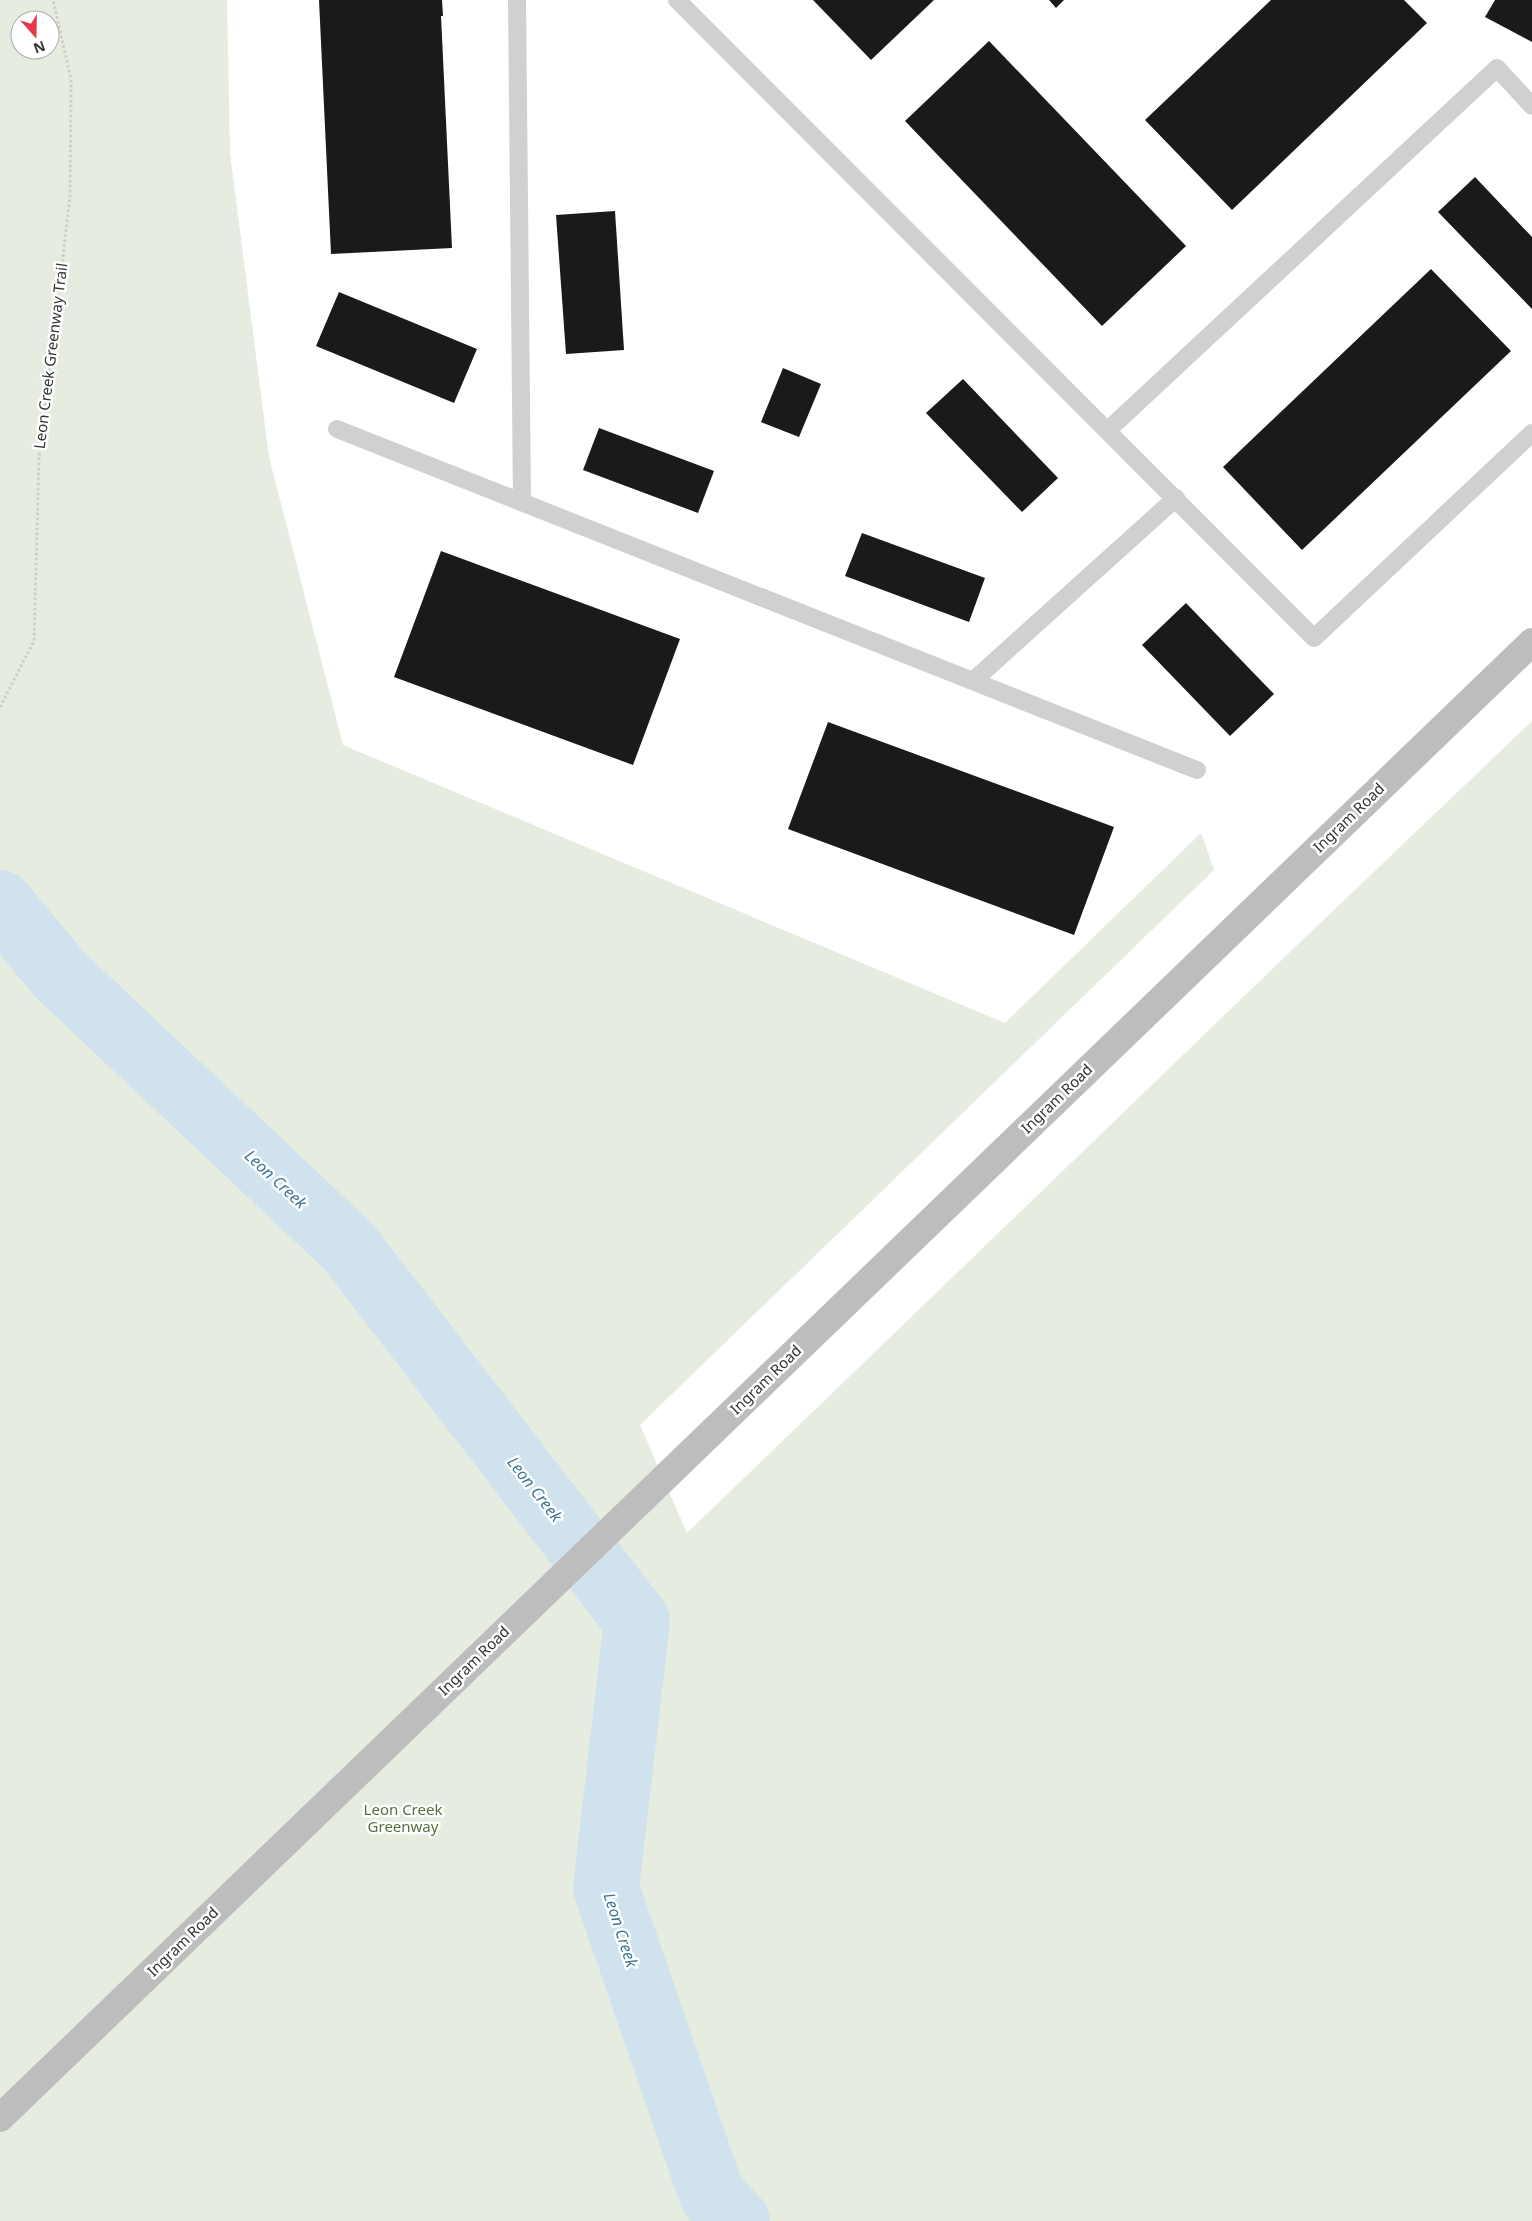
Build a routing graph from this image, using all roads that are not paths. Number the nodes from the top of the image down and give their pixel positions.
1 (518, 0) edge
2 (676, 0) edge
3 (1532, 106) edge
4 (337, 429) dead end
5 (1108, 430) junction
6 (1532, 433) edge
7 (1176, 498) junction
8 (522, 502) junction
9 (1532, 642) edge
10 (973, 681) junction
11 (1197, 770) dead end
12 (0, 2118) edge

1 - 8 lane
2 - 5 lane
3 - 5 lane
4 - 8 lane
5 - 7 lane
6 - 7 lane
7 - 10 lane
8 - 10 lane
9 - 12 street, Ingram Road
10 - 11 lane

